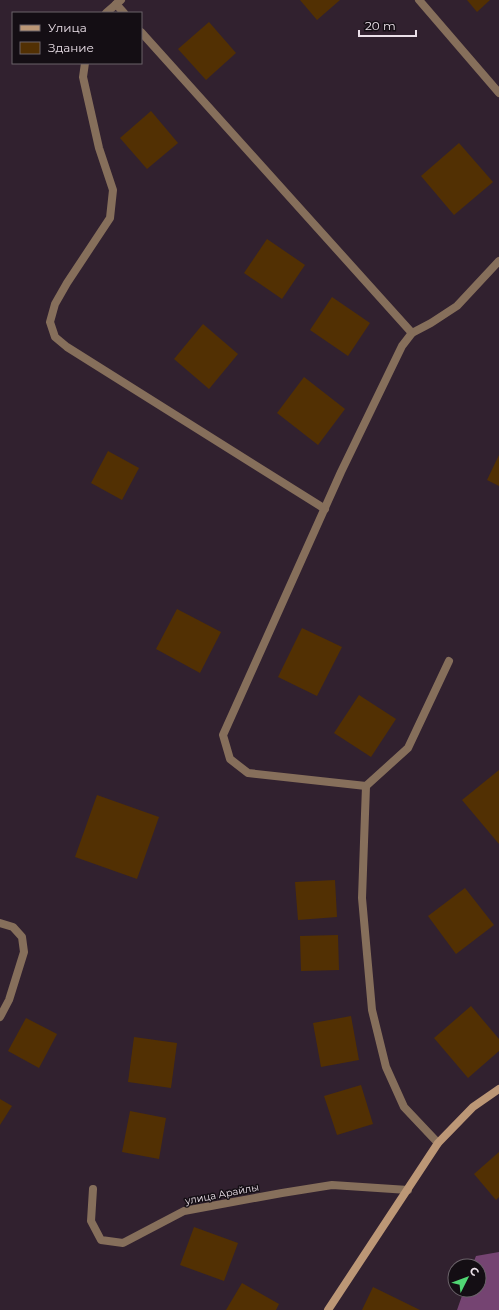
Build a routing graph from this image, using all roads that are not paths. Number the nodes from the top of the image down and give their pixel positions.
1 (419, 0) edge
2 (118, 2) edge
3 (107, 12) edge
4 (123, 12) edge
5 (142, 33) edge
6 (85, 64) edge
7 (499, 93) edge
8 (499, 261) edge
9 (412, 333) junction
10 (325, 509) junction
11 (449, 661) dead end
12 (366, 786) junction
13 (0, 923) edge
14 (0, 1017) edge
15 (499, 1089) edge
16 (438, 1143) junction
17 (93, 1189) dead end
18 (408, 1190) junction
19 (328, 1310) edge

1 - 7 street
2 - 3 street
2 - 4 street
5 - 9 street
6 - 10 street
8 - 9 street
9 - 10 street
10 - 12 street
11 - 12 street
12 - 16 street
13 - 14 street
15 - 16 street
16 - 18 street
17 - 18 street, улица Арайлы
18 - 19 street

